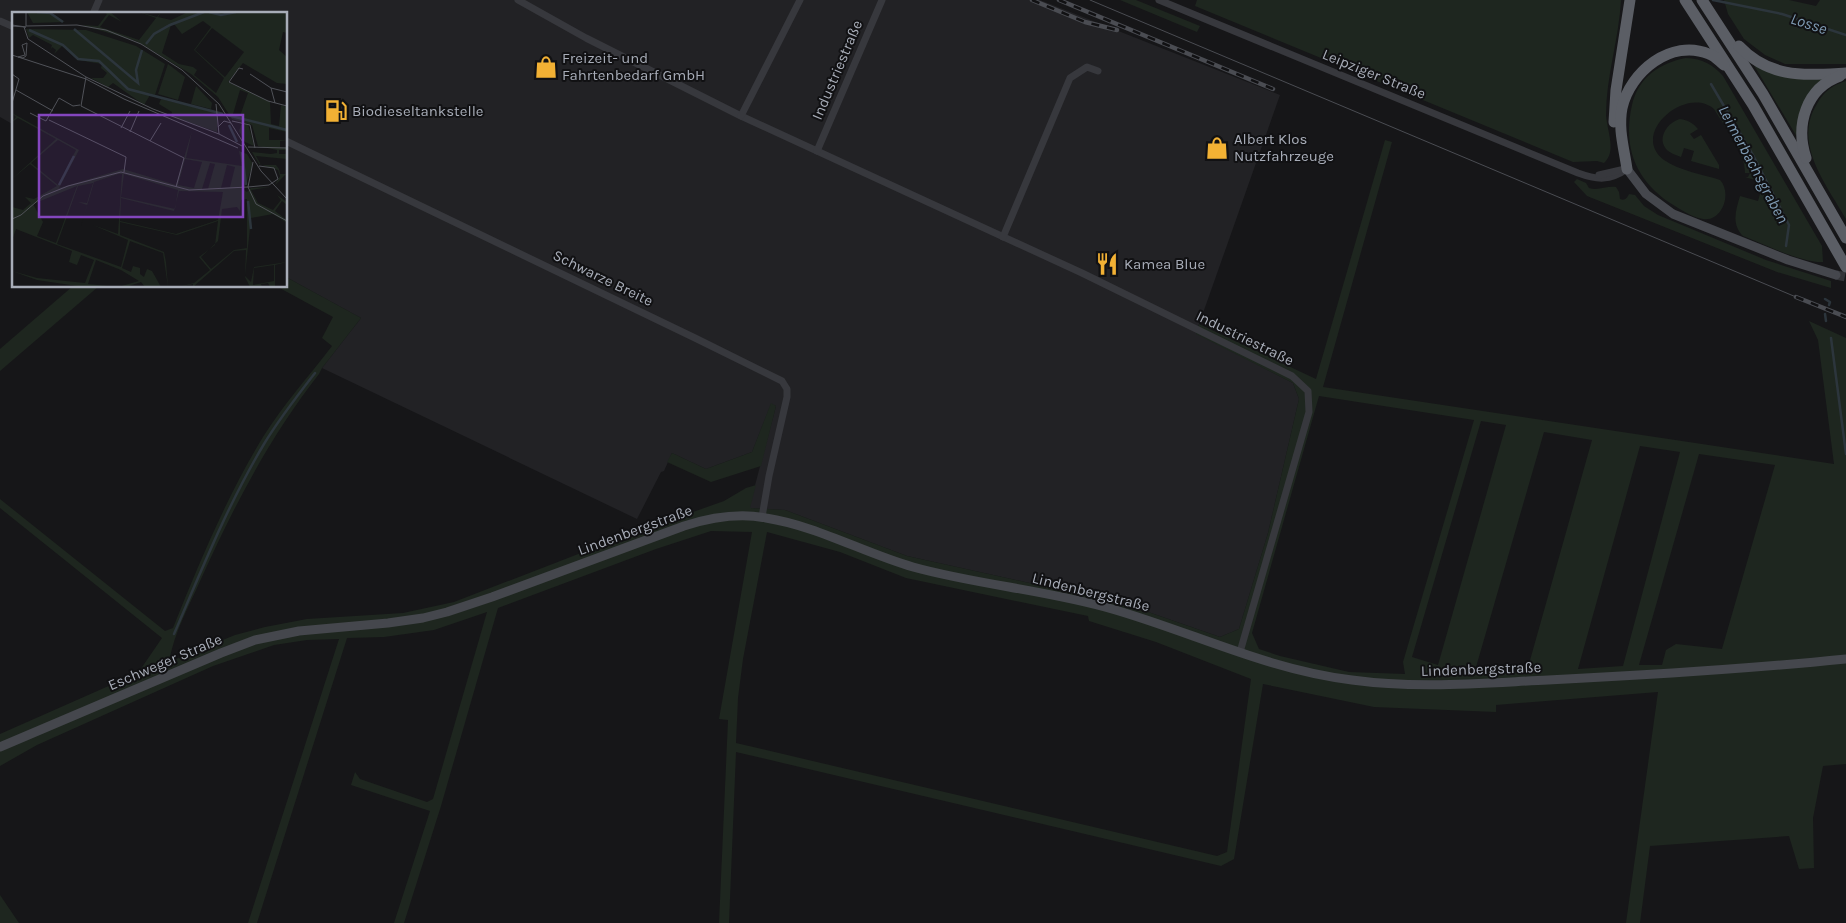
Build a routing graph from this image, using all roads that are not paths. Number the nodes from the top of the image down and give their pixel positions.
1 (99, 0) edge
2 (518, 0) edge
3 (800, 0) edge
4 (882, 0) edge
5 (1159, 0) edge
6 (1630, 0) edge
7 (1685, 0) edge
8 (1702, 0) edge
9 (94, 12) edge
10 (0, 21) edge
11 (1718, 24) junction
12 (12, 26) edge
13 (1098, 71) dead end
14 (1732, 71) junction
15 (1846, 74) edge
16 (741, 116) junction
17 (288, 141) edge
18 (817, 151) junction
19 (1627, 169) junction
20 (1813, 178) junction
21 (1003, 237) junction
22 (1846, 238) edge
23 (1846, 266) edge
24 (1836, 275) tunnel mouth
25 (762, 517) junction
26 (348, 626) joint
27 (1240, 652) junction
28 (1846, 659) edge
29 (0, 747) edge

1 - 9 street
2 - 16 street, Industriestraße
3 - 16 street
4 - 18 street, Industriestraße
5 - 19 street, Leipziger Straße
6 - 19 highway
7 - 14 highway
8 - 11 highway
10 - 12 street
11 - 15 highway
11 - 20 highway
13 - 21 street
14 - 19 highway
14 - 23 highway
15 - 20 highway
16 - 18 street, Industriestraße
17 - 25 street, Schwarze Breite
18 - 21 street, Industriestraße
19 - 24 main road
20 - 22 highway
21 - 27 street, Industriestraße
25 - 26 main road, Lindenbergstraße
25 - 27 main road, Lindenbergstraße
26 - 29 main road, Eschweger Straße
27 - 28 main road, Lindenbergstraße

